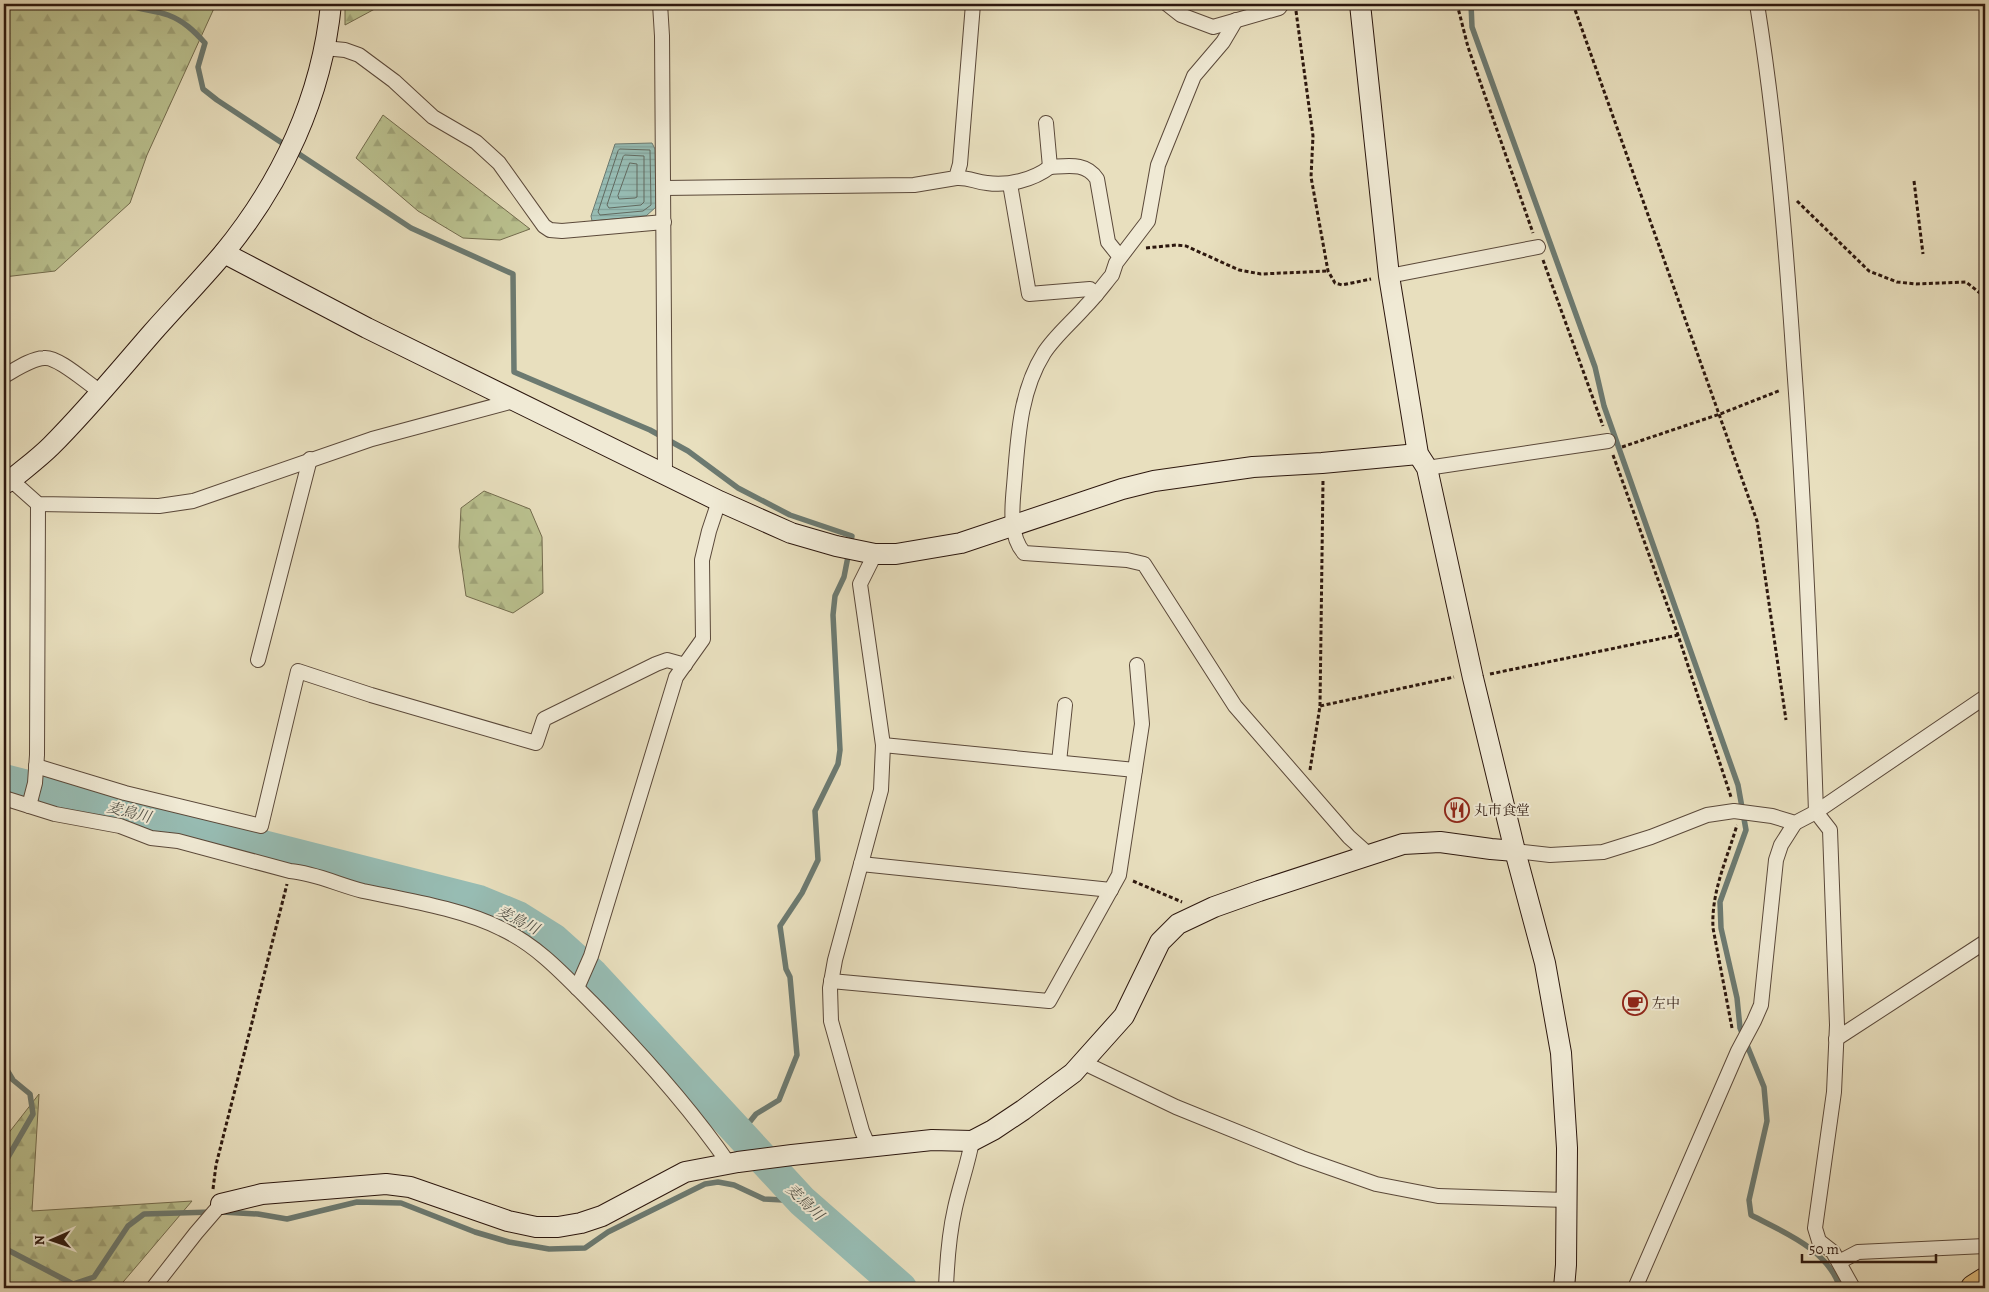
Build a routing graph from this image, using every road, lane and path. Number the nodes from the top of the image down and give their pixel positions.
1 (331, 4) edge
2 (660, 4) edge
3 (973, 4) edge
4 (1167, 4) edge
5 (1282, 4) edge
6 (1292, 4) edge
7 (1360, 4) edge
8 (1457, 4) edge
9 (1574, 4) edge
10 (1757, 4) edge
11 (1236, 20) junction
12 (324, 48) junction
13 (1046, 123) dead end
14 (1050, 168) junction
15 (956, 178) junction
16 (1914, 182) dead end
17 (1010, 184) junction
18 (664, 188) junction
19 (1781, 192) junction
20 (664, 222) junction
21 (1129, 244) junction
22 (1538, 247) junction
23 (224, 253) junction
24 (1923, 254) dead end
25 (1120, 257) junction
26 (1328, 271) junction
27 (1389, 276) junction
28 (1096, 295) junction
29 (1985, 297) edge
30 (4, 376) edge
31 (1796, 384) junction
32 (101, 392) junction
33 (517, 400) junction
34 (1720, 414) junction
35 (1610, 446) junction
36 (310, 459) junction
37 (1423, 461) junction
38 (1322, 463) junction
39 (665, 473) junction
40 (7, 482) edge
41 (719, 501) junction
42 (38, 504) junction
43 (1013, 527) junction
44 (875, 554) junction
45 (1678, 635) junction
46 (258, 660) dead end
47 (685, 665) junction
48 (1137, 665) dead end
49 (1472, 676) junction
50 (1985, 697) edge
51 (1066, 705) dead end
52 (1320, 706) junction
53 (1786, 720) dead end
54 (883, 745) junction
55 (1058, 762) junction
56 (36, 766) junction
57 (1135, 770) junction
58 (1300, 781) junction
59 (4, 798) edge
60 (30, 806) junction
61 (1737, 811) junction
62 (1816, 812) junction
63 (1795, 823) junction
64 (1515, 851) junction
65 (1368, 854) junction
66 (860, 864) junction
67 (290, 871) junction
68 (1119, 875) junction
69 (1111, 890) junction
70 (1195, 916) junction
71 (1985, 942) edge
72 (831, 981) junction
73 (577, 988) junction
74 (1836, 1039) junction
75 (1739, 1048) junction
76 (1082, 1062) junction
77 (972, 1141) junction
78 (869, 1147) junction
79 (729, 1164) junction
80 (1567, 1200) junction
81 (221, 1204) junction
82 (1985, 1246) edge
83 (1838, 1262) junction
84 (1985, 1281) edge
85 (153, 1288) edge
86 (946, 1288) edge
87 (1564, 1288) edge
88 (1635, 1288) edge
89 (1853, 1288) edge
90 (1974, 1288) edge

1 - 12 street
2 - 18 street
3 - 15 street
4 - 11 street
5 - 11 street
6 - 26 path
7 - 27 street
8 - 22 path
9 - 34 path
10 - 19 street
11 - 21 street
12 - 20 street
12 - 23 street
13 - 14 street
14 - 17 street
14 - 25 street
15 - 17 street
15 - 18 street
16 - 24 path
17 - 28 street
18 - 20 street
19 - 29 path
19 - 31 street
20 - 39 street
21 - 25 street
21 - 26 path
22 - 27 street
22 - 35 path
23 - 32 street
23 - 33 street
25 - 28 street
26 - 27 path
27 - 37 street
28 - 43 street
30 - 32 street
31 - 34 path
31 - 62 street
32 - 40 street
33 - 36 street
33 - 39 street
34 - 35 path
34 - 53 path
35 - 37 street
35 - 45 path
36 - 42 street
36 - 46 street
37 - 38 street
37 - 49 street
38 - 43 street
38 - 52 path
39 - 41 street
40 - 42 street
41 - 44 street
41 - 47 street
42 - 56 street
43 - 44 street
43 - 58 street
44 - 54 street
45 - 49 path
45 - 61 path
47 - 56 street
47 - 73 street
48 - 57 street
49 - 52 path
49 - 64 street
50 - 62 street
51 - 55 street
52 - 58 path
54 - 55 street
54 - 66 street
55 - 57 street
56 - 60 street
57 - 68 street
58 - 65 street
59 - 60 street
60 - 67 street
61 - 63 street
61 - 64 street
61 - 75 path
62 - 63 street
62 - 74 street
63 - 75 street
64 - 65 street
64 - 80 street
65 - 70 street
66 - 69 street
66 - 72 street
67 - 73 street
67 - 81 path
68 - 69 street
68 - 70 path
69 - 72 street
70 - 76 street
71 - 74 street
72 - 78 street
73 - 79 street
74 - 83 street
75 - 88 street
76 - 77 street
76 - 80 street
77 - 78 street
77 - 86 street
78 - 79 street
79 - 81 street
80 - 87 street
81 - 85 street
82 - 83 street
83 - 89 street
84 - 90 highway

